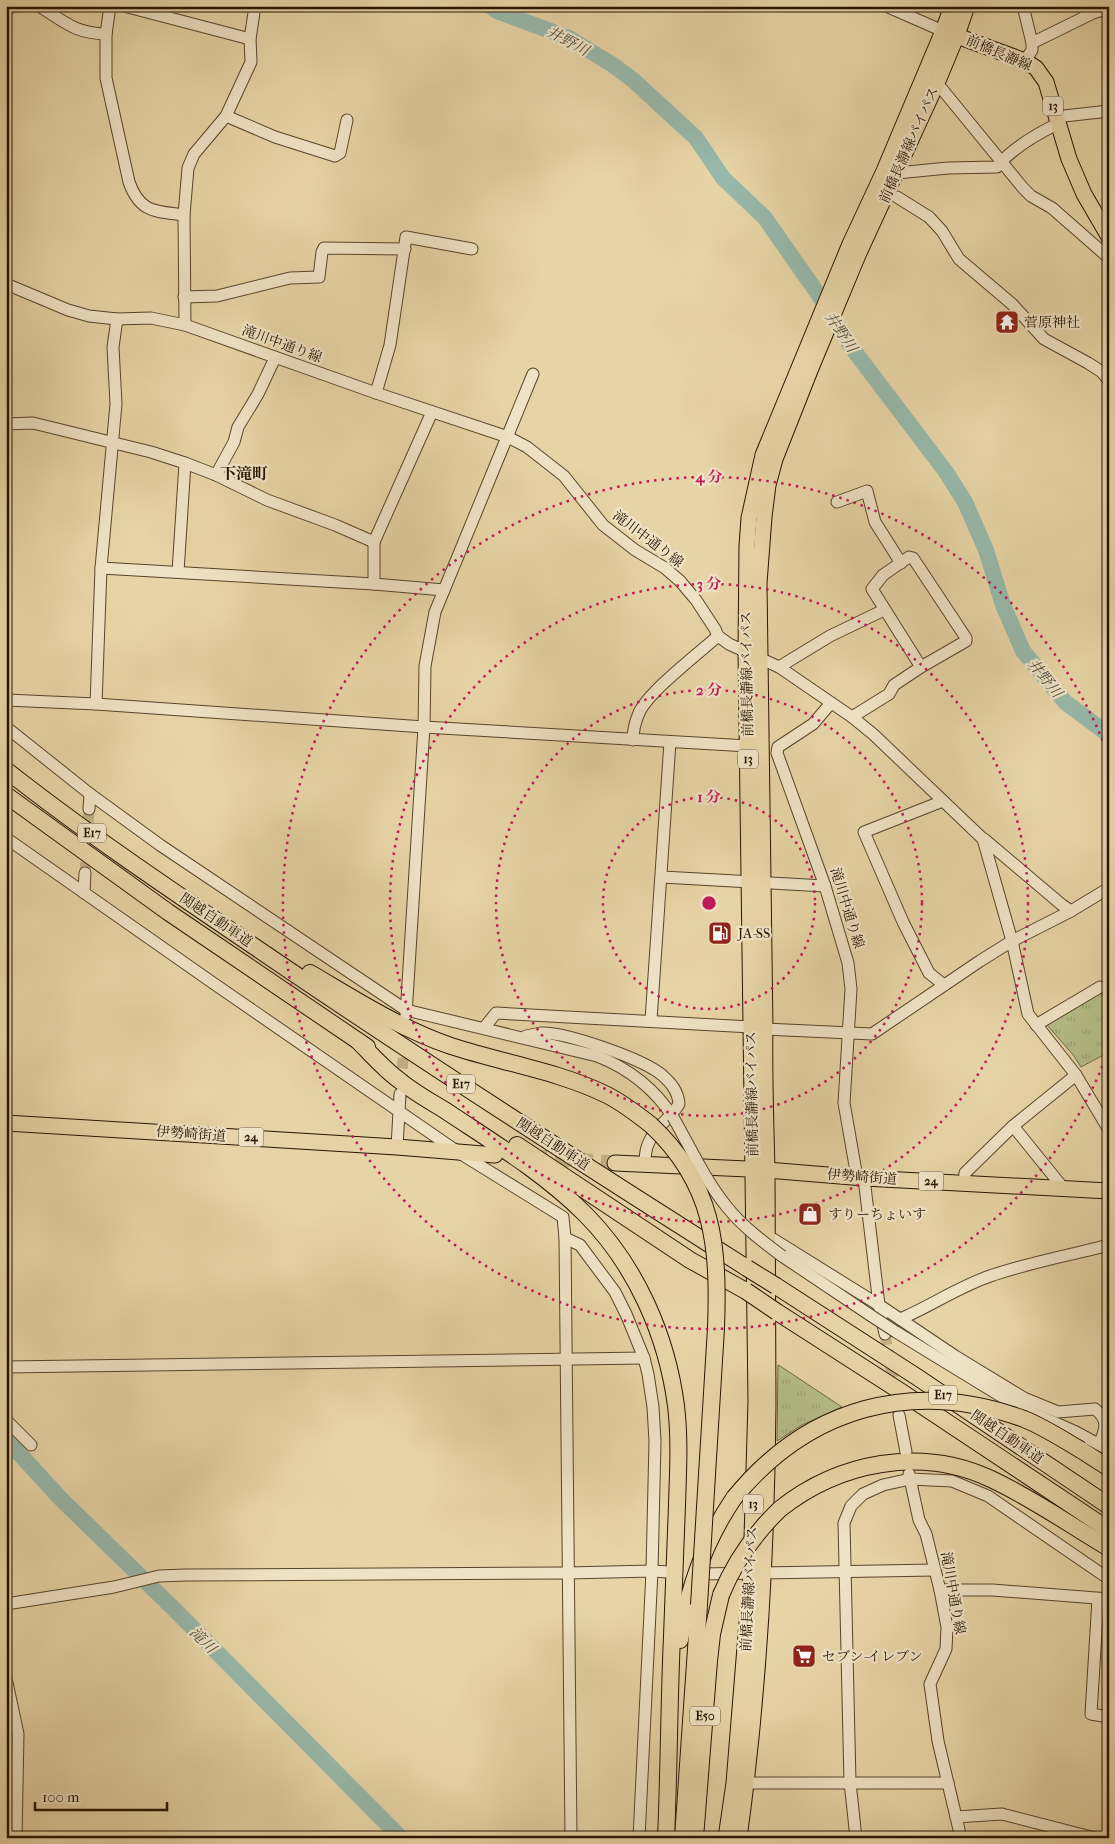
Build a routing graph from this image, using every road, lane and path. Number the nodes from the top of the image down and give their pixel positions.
1 (15, 6) edge
2 (39, 6) edge
3 (110, 6) edge
4 (124, 6) edge
5 (255, 6) edge
6 (886, 6) edge
7 (952, 6) edge
8 (967, 6) edge
9 (1023, 6) edge
10 (1109, 8) edge
11 (6, 9) edge
12 (950, 33) junction
13 (106, 34) junction
14 (250, 38) junction
15 (1032, 43) junction
16 (1025, 61) junction
17 (937, 83) junction
18 (1109, 111) edge
19 (226, 116) junction
20 (347, 120) dead end
21 (1056, 120) junction
22 (1002, 161) junction
23 (897, 173) junction
24 (898, 197) dead end
25 (184, 215) junction
26 (1109, 237) edge
27 (405, 249) junction
28 (472, 249) dead end
29 (854, 249) junction
30 (1109, 258) edge
31 (6, 284) edge
32 (184, 297) junction
33 (117, 320) junction
34 (185, 325) junction
35 (275, 358) junction
36 (807, 363) junction
37 (533, 374) dead end
38 (1109, 381) edge
39 (376, 393) junction
40 (432, 412) junction
41 (6, 424) edge
42 (508, 437) junction
43 (111, 442) junction
44 (185, 463) junction
45 (216, 475) junction
46 (837, 502) dead end
47 (374, 542) junction
48 (901, 563) junction
49 (101, 568) junction
50 (178, 572) junction
51 (374, 584) junction
52 (444, 590) junction
53 (884, 610) junction
54 (718, 636) junction
55 (746, 651) junction
56 (760, 658) junction
57 (779, 667) junction
58 (921, 667) junction
59 (6, 700) edge
60 (831, 703) junction
61 (96, 704) junction
62 (852, 717) junction
63 (6, 727) edge
64 (424, 727) junction
65 (633, 740) junction
66 (670, 742) junction
67 (748, 746) junction
68 (6, 770) edge
69 (90, 794) junction
70 (6, 795) edge
71 (943, 801) junction
72 (89, 810) tunnel mouth
73 (6, 838) edge
74 (984, 839) junction
75 (85, 873) tunnel mouth
76 (662, 877) junction
77 (756, 882) junction
78 (825, 886) junction
79 (1109, 888) edge
80 (84, 893) junction
81 (179, 895) junction
82 (1072, 911) junction
83 (1012, 942) junction
84 (944, 985) junction
85 (1100, 987) dead end
86 (406, 1012) junction
87 (651, 1020) junction
88 (1036, 1026) junction
89 (484, 1028) junction
90 (758, 1028) junction
91 (848, 1032) junction
92 (522, 1037) junction
93 (358, 1041) junction
94 (1076, 1075) junction
95 (400, 1094) tunnel mouth
96 (400, 1111) junction
97 (664, 1121) junction
98 (6, 1123) edge
99 (1013, 1126) junction
100 (1109, 1130) edge
101 (397, 1146) junction
102 (458, 1152) junction
103 (495, 1155) dead end
104 (615, 1163) tunnel mouth
105 (645, 1164) junction
106 (760, 1170) junction
107 (860, 1178) junction
108 (964, 1182) junction
109 (1064, 1189) junction
110 (1109, 1191) edge
111 (565, 1238) junction
112 (773, 1239) dead end
113 (1109, 1245) edge
114 (879, 1305) junction
115 (900, 1319) junction
116 (891, 1333) junction
117 (644, 1358) junction
118 (566, 1361) junction
119 (6, 1367) edge
120 (899, 1415) dead end
121 (6, 1420) edge
122 (31, 1445) dead end
123 (1104, 1447) edge
124 (906, 1452) dead end
125 (1109, 1468) edge
126 (909, 1474) junction
127 (1109, 1506) edge
128 (1109, 1530) edge
129 (1109, 1548) edge
130 (652, 1570) junction
131 (935, 1570) junction
132 (846, 1571) junction
133 (668, 1572) dead end
134 (757, 1572) junction
135 (568, 1573) junction
136 (699, 1574) dead end
137 (1109, 1579) edge
138 (940, 1590) junction
139 (1103, 1599) edge
140 (6, 1604) edge
141 (6, 1678) edge
142 (1109, 1717) edge
143 (670, 1729) junction
144 (12, 1735) edge
145 (850, 1782) junction
146 (746, 1783) junction
147 (948, 1783) junction
148 (956, 1817) junction
149 (16, 1838) edge
150 (571, 1838) edge
151 (639, 1838) edge
152 (666, 1838) edge
153 (683, 1838) edge
154 (695, 1838) edge
155 (726, 1838) edge
156 (739, 1838) edge
157 (856, 1838) edge
158 (961, 1838) edge
159 (1095, 1838) edge

1 - 11 street
2 - 13 street
3 - 13 street
4 - 14 street
5 - 14 street
6 - 12 street
7 - 12 main road, 13
8 - 12 main road, 前橋長瀞線 / 13
9 - 15 street
10 - 15 street
12 - 16 main road, 前橋長瀞線 / 13
12 - 17 main road, 前橋長瀞線バイパス / 13
12 - 29 main road, 前橋長瀞線バイパス / 13
13 - 25 street
14 - 19 street
15 - 16 street
16 - 21 main road, 前橋長瀞線 / 13
17 - 22 street
17 - 23 main road, 前橋長瀞線バイパス / 13
18 - 21 street
19 - 20 street
19 - 25 street
21 - 22 street
21 - 26 main road, 前橋長瀞線 / 13
22 - 23 street
22 - 30 street
23 - 29 main road, 前橋長瀞線バイパス / 13
24 - 38 street
25 - 32 street
27 - 28 street
27 - 32 street
27 - 39 street
29 - 36 main road, 13
31 - 33 street, 滝川中通り線
32 - 34 street
33 - 34 street, 滝川中通り線
33 - 43 street
34 - 35 street, 滝川中通り線
35 - 39 street, 滝川中通り線
35 - 45 street
36 - 55 main road, 前橋長瀞線バイパス / 13
36 - 56 main road, 前橋長瀞線バイパス / 13
37 - 42 street
39 - 40 street, 滝川中通り線
40 - 42 street, 滝川中通り線
40 - 47 street
41 - 43 street
42 - 52 street
42 - 54 street, 滝川中通り線
43 - 44 street
43 - 49 street
44 - 45 street
44 - 50 street
45 - 47 street
46 - 48 street
47 - 51 street
48 - 53 street
48 - 58 street
49 - 50 street
49 - 61 street
50 - 51 street
51 - 52 street
52 - 64 street
53 - 57 street
53 - 58 street
54 - 55 street
54 - 65 street
55 - 56 street
55 - 67 main road, 前橋長瀞線バイパス / 13
56 - 57 street
56 - 77 main road, 前橋長瀞線バイパス / 13
57 - 60 street
58 - 62 street
59 - 61 street
60 - 62 street
60 - 78 street, 滝川中通り線
61 - 64 street
62 - 71 street
63 - 69 street
64 - 65 street
64 - 86 street
65 - 66 street
66 - 67 street
66 - 76 street
67 - 77 main road, 前橋長瀞線バイパス / 13
68 - 81 highway, 関越自動車道 / E17
69 - 72 street
69 - 86 street
70 - 93 highway, 関越自動車道 / E17
71 - 74 street
71 - 84 street
73 - 80 street
74 - 82 street
74 - 83 street
75 - 80 street
76 - 77 street
76 - 87 street
77 - 78 street
77 - 90 main road, 前橋長瀞線バイパス / 13
78 - 91 street, 滝川中通り線
79 - 82 street
80 - 96 street
81 - 97 highway
81 - 127 highway, 関越自動車道 / E17, bridge
82 - 83 street
83 - 84 street
83 - 88 street
84 - 91 street
85 - 88 street
86 - 89 street
87 - 89 street
87 - 90 street
88 - 94 street
89 - 92 street
90 - 91 street
90 - 106 main road, 前橋長瀞線バイパス / 13
91 - 107 street, 滝川中通り線
92 - 97 street
92 - 97 street
93 - 128 highway, 関越自動車道 / E17, bridge
93 - 143 highway
94 - 99 street
94 - 100 street
95 - 96 street
96 - 101 street
96 - 102 street
97 - 105 street
97 - 116 street, bridge
97 - 153 highway, E50, bridge
98 - 101 main road, 伊勢崎街道 / 24
99 - 108 street
99 - 109 street
101 - 102 main road, 伊勢崎街道 / 24
102 - 103 main road, 伊勢崎街道 / 24
102 - 111 street
104 - 105 main road, 伊勢崎街道 / 24
105 - 106 main road, 伊勢崎街道 / 24
106 - 107 main road, 伊勢崎街道 / 24
106 - 134 main road, 前橋長瀞線バイパス / 13
107 - 108 main road, 伊勢崎街道 / 24
107 - 114 street, 滝川中通り線
108 - 109 main road, 伊勢崎街道 / 24
109 - 110 main road, 伊勢崎街道 / 24
111 - 117 street
111 - 118 street
112 - 114 street
113 - 115 street
114 - 115 street
114 - 116 street, 滝川中通り線
115 - 123 street
116 - 123 street
117 - 118 street
117 - 130 street
118 - 119 street
118 - 135 street
120 - 124 street
121 - 122 street
125 - 143 highway, bridge
126 - 131 street, 滝川中通り線
126 - 132 street
126 - 137 street
129 - 154 highway, E50, bridge
130 - 133 street
130 - 135 street
130 - 151 street
131 - 132 street
131 - 138 street, 滝川中通り線
132 - 134 street
132 - 145 street
134 - 136 street
134 - 146 main road, 前橋長瀞線バイパス / 13
134 - 155 main road, 前橋長瀞線バイパス / 13
135 - 140 street
135 - 150 street
138 - 139 street
138 - 147 street, 滝川中通り線
139 - 142 street
141 - 144 street
143 - 152 highway, E50
144 - 149 street
145 - 146 street
145 - 147 street
145 - 157 street
146 - 156 main road, 前橋長瀞線バイパス / 13
147 - 148 street, 滝川中通り線
148 - 158 street, 滝川中通り線
148 - 159 street

